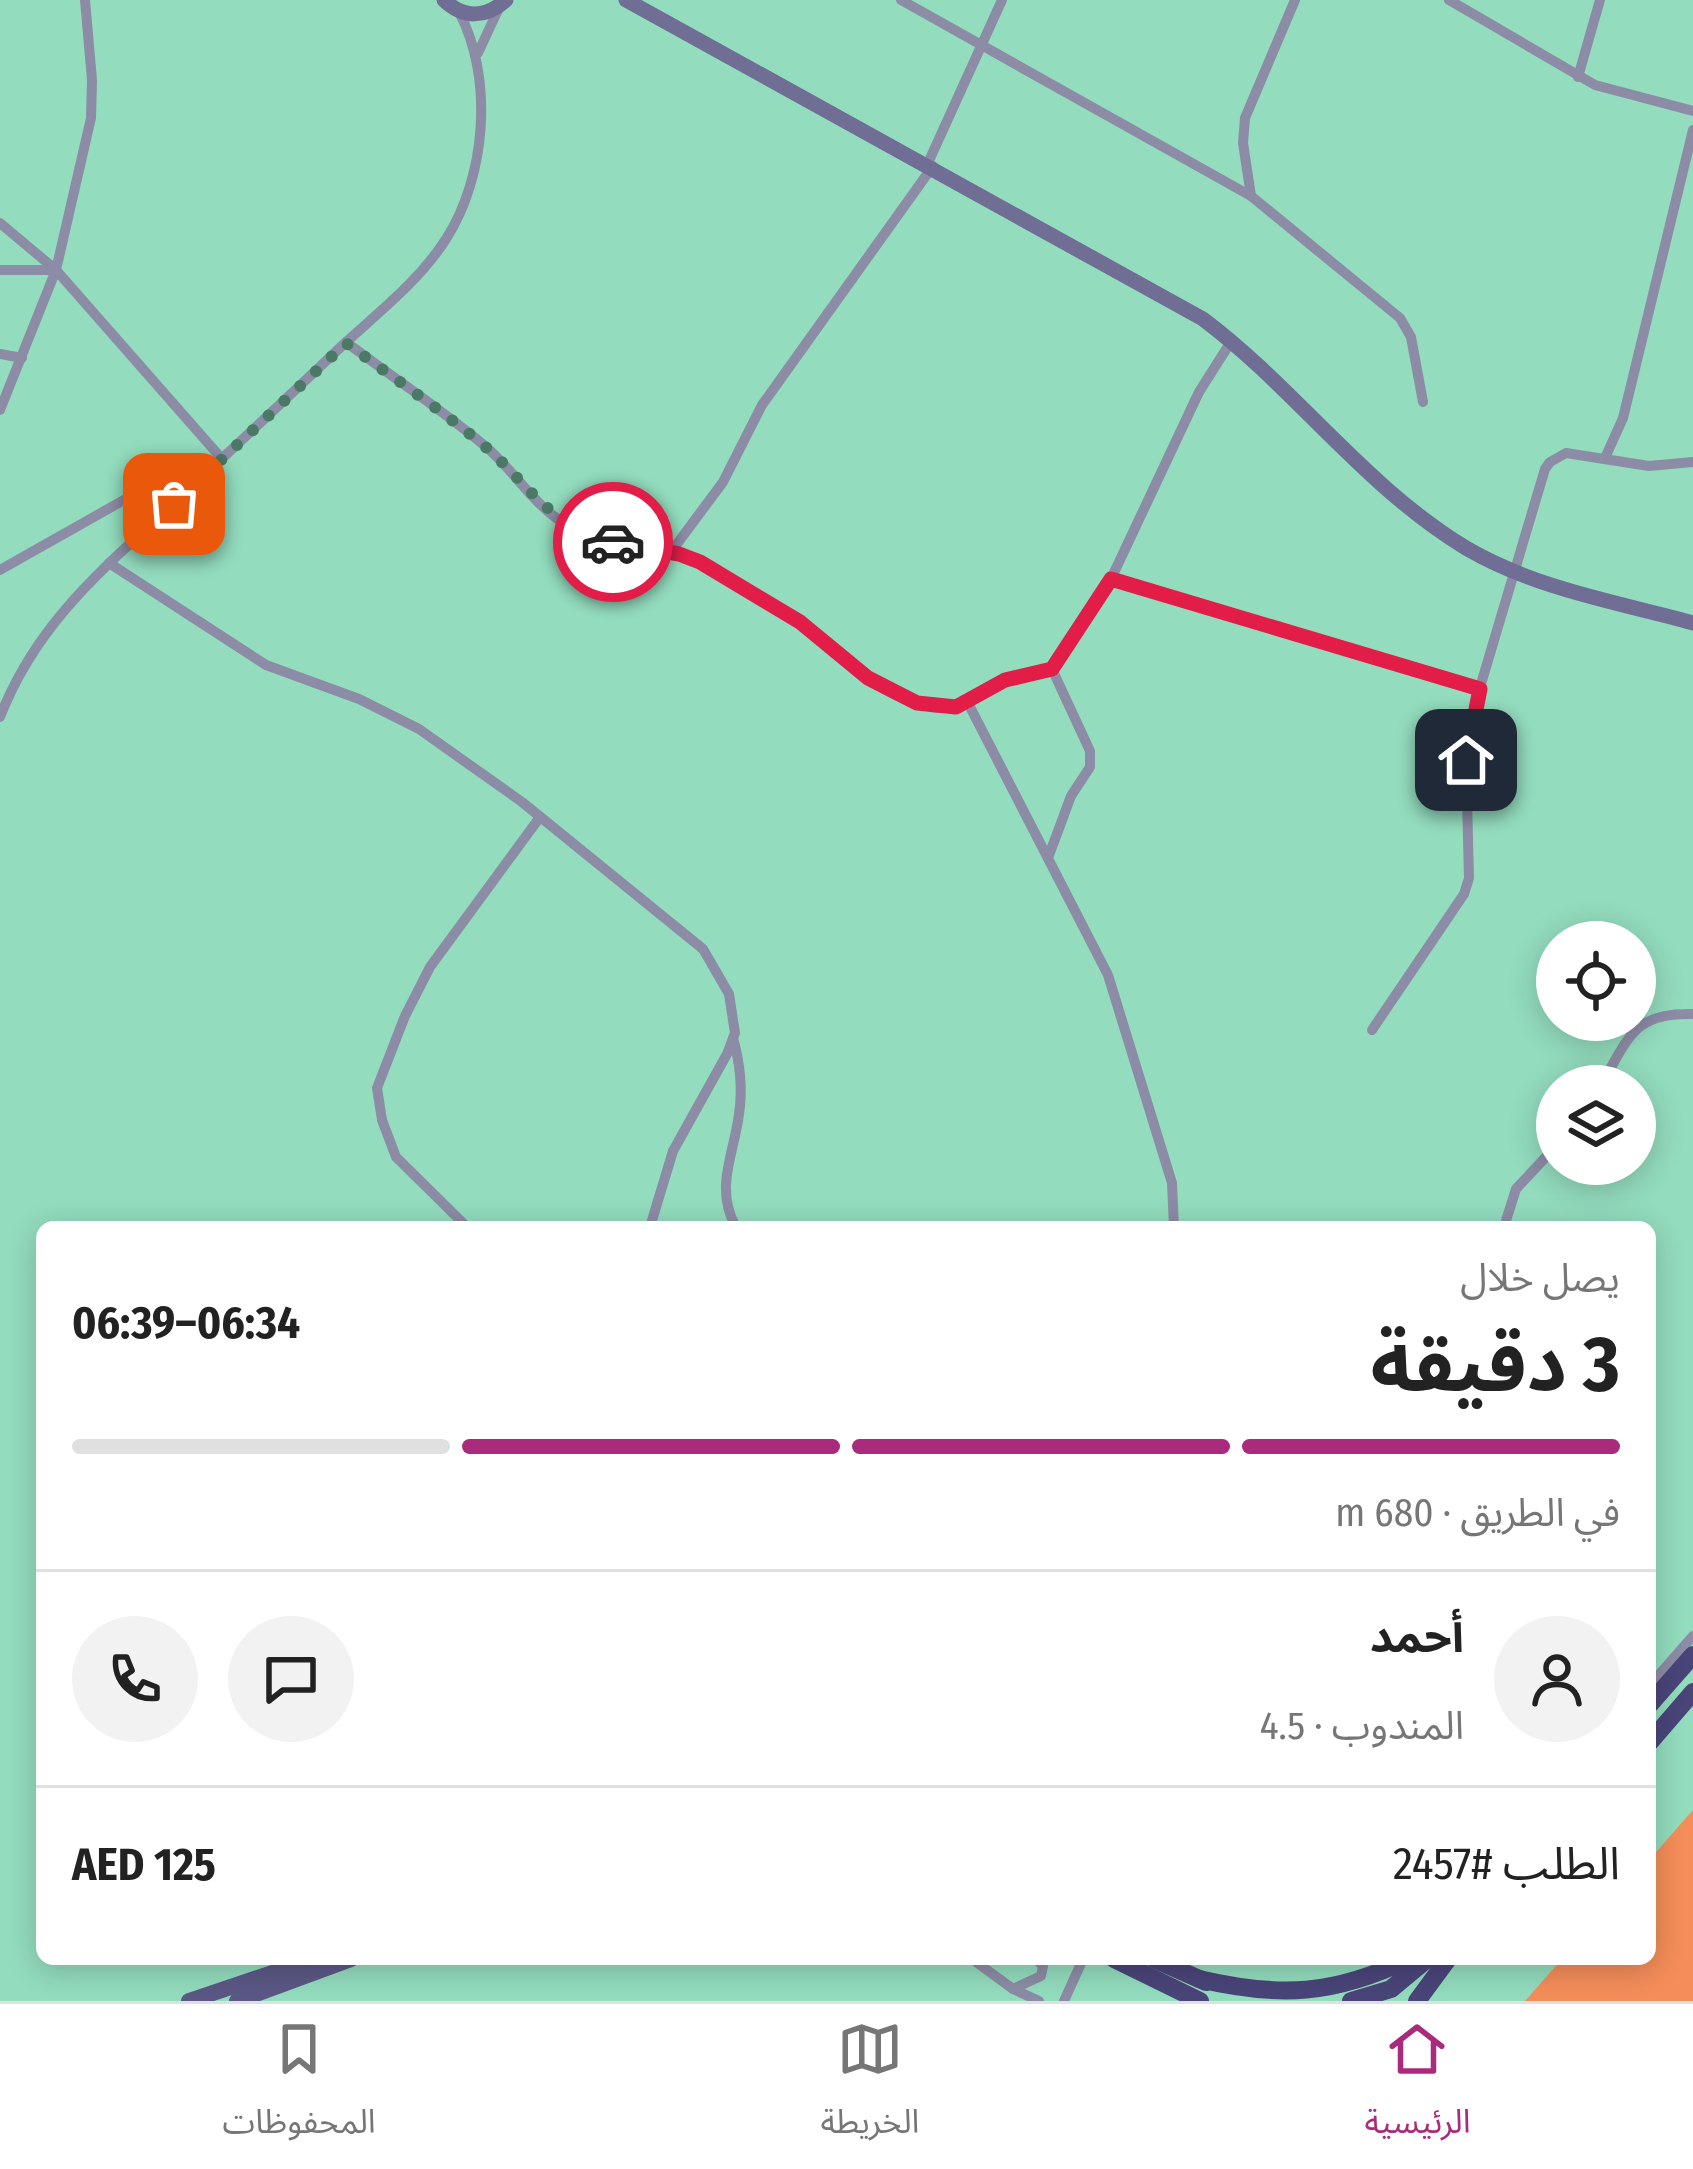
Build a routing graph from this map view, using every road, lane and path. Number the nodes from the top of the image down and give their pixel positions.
1 (86, 0) edge
2 (444, 0) edge
3 (626, 0) edge
4 (665, 0) edge
5 (901, 0) edge
6 (1002, 0) edge
7 (1295, 0) edge
8 (1449, 0) edge
9 (1600, 0) edge
10 (504, 2) edge
11 (459, 12) junction
12 (656, 17) junction
13 (984, 46) junction
14 (477, 56) junction
15 (1579, 77) junction
16 (1693, 110) edge
17 (1693, 130) edge
18 (930, 165) junction
19 (1251, 196) junction
20 (0, 223) edge
21 (0, 270) edge
22 (56, 270) junction
23 (1232, 340) junction
24 (346, 343) junction
25 (0, 354) edge
26 (22, 358) junction
27 (1423, 402) dead end
28 (0, 410) edge
29 (1605, 458) junction
30 (222, 459) junction
31 (1693, 462) edge
32 (206, 474) junction
33 (671, 552) junction
34 (110, 563) junction
35 (0, 570) edge
36 (1514, 572) junction
37 (1111, 579) junction
38 (1693, 623) edge
39 (1052, 669) junction
40 (1480, 689) junction
41 (968, 703) junction
42 (0, 717) edge
43 (540, 817) junction
44 (1048, 858) junction
45 (1693, 1014) edge
46 (1372, 1030) dead end
47 (734, 1037) junction
48 (1614, 1065) edge
49 (1536, 1168) edge
50 (461, 1221) edge
51 (652, 1221) edge
52 (733, 1221) edge
53 (1174, 1221) edge
54 (1506, 1221) edge
55 (1693, 1636) edge
56 (1693, 1655) edge
57 (1656, 1678) edge
58 (1693, 1692) edge
59 (1656, 1697) edge
60 (1656, 1735) edge
61 (296, 1965) edge
62 (335, 1965) edge
63 (980, 1965) edge
64 (1042, 1965) edge
65 (1079, 1965) edge
66 (1126, 1965) edge
67 (1168, 1965) edge
68 (1392, 1965) edge
69 (1420, 1965) edge
70 (1444, 1965) edge
71 (1446, 1965) edge
72 (1199, 1979) junction
73 (1013, 1989) junction
74 (189, 2001) edge
75 (237, 2001) edge
76 (1039, 2001) edge
77 (1064, 2001) edge
78 (1200, 2001) edge
79 (1248, 2001) edge
80 (1342, 2001) edge
81 (1353, 2001) edge
82 (1417, 2001) edge
83 (1436, 2001) edge

1 - 22 street
2 - 11 street
3 - 12 street
4 - 12 street
5 - 13 street
6 - 13 street
7 - 19 street
8 - 15 street
9 - 15 street
10 - 11 street
10 - 14 street
11 - 14 street
12 - 18 street
13 - 18 street
13 - 19 street
14 - 24 street
15 - 16 street
17 - 29 street
18 - 23 street
18 - 33 street
19 - 27 street
20 - 22 street
21 - 22 street
22 - 26 street
22 - 30 street
23 - 36 street
23 - 37 street
24 - 30 street
24 - 33 street
25 - 26 street
26 - 28 street
29 - 31 street
29 - 36 street
30 - 32 street
32 - 34 street
32 - 35 street
33 - 41 street
34 - 42 street
34 - 43 street
36 - 38 street
36 - 40 street
37 - 39 street
37 - 40 street
39 - 41 street
39 - 44 street
40 - 46 street
41 - 44 street
43 - 47 street
43 - 50 street
44 - 53 street
45 - 48 street
47 - 51 street
47 - 52 street
49 - 54 street
55 - 57 street
56 - 59 highway
58 - 60 highway
61 - 74 main road
62 - 75 main road
63 - 73 street
64 - 73 street
65 - 77 street
66 - 78 highway
67 - 72 highway
68 - 72 highway
69 - 81 highway
70 - 82 highway
71 - 83 highway
72 - 79 highway
73 - 76 street
80 - 81 highway

